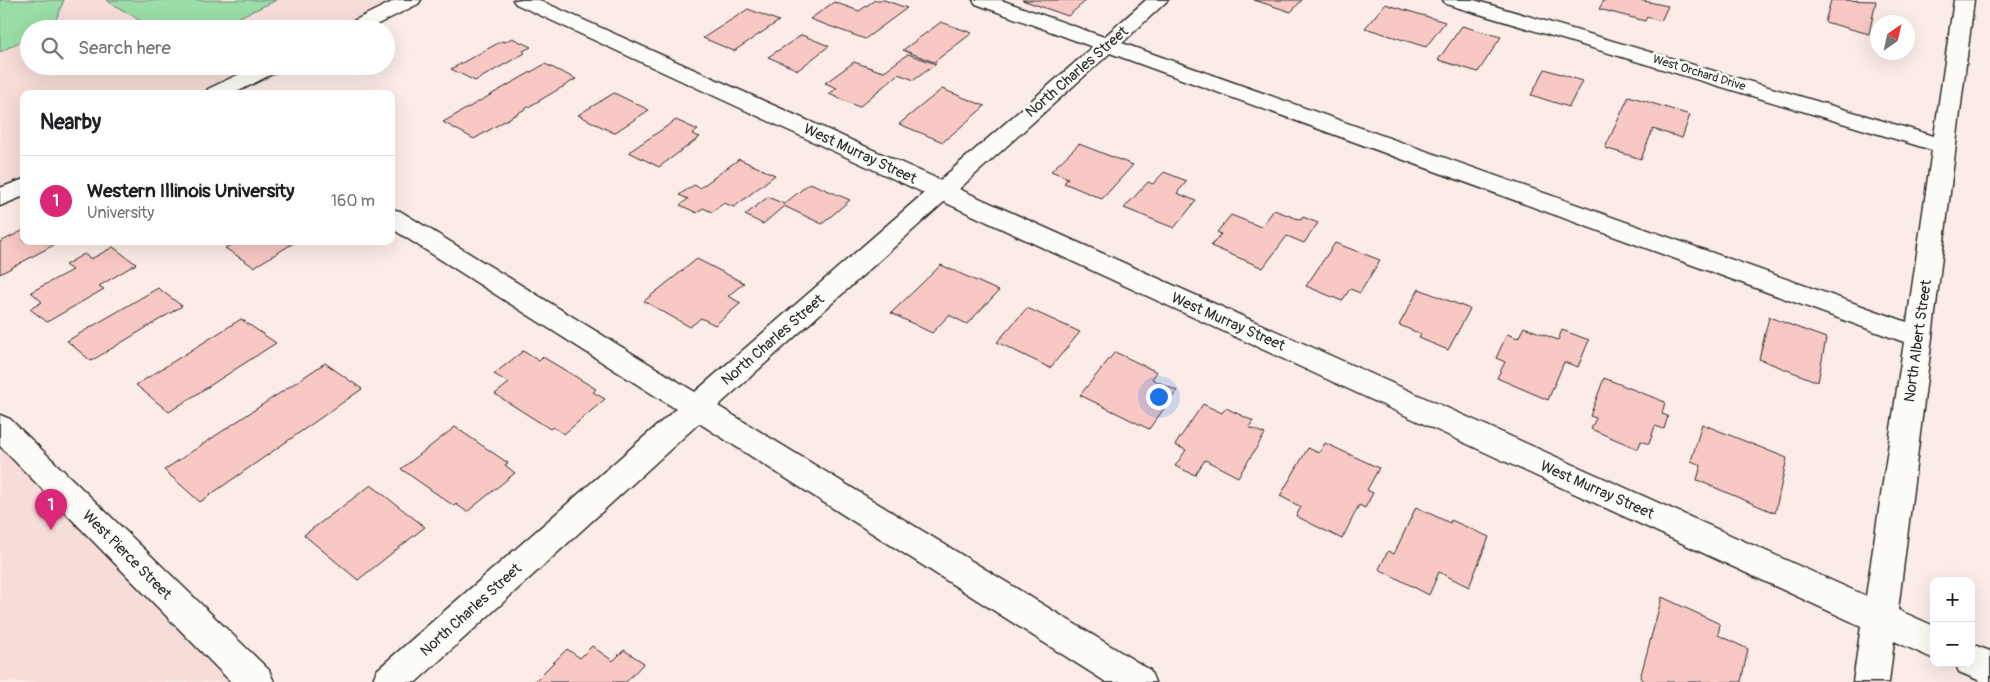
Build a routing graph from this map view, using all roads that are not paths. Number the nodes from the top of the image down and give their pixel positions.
1 (411, 0) edge
2 (524, 0) edge
3 (983, 0) edge
4 (1158, 0) edge
5 (1454, 0) edge
6 (1964, 0) edge
7 (370, 20) edge
8 (1107, 45) junction
9 (255, 75) edge
10 (224, 90) edge
11 (1944, 146) junction
12 (20, 188) edge
13 (942, 191) junction
14 (0, 198) edge
15 (395, 220) edge
16 (1918, 337) junction
17 (696, 408) junction
18 (0, 427) edge
19 (1880, 619) junction
20 (1930, 641) edge
21 (1975, 662) edge
22 (1990, 668) edge
23 (256, 682) edge
24 (390, 682) edge
25 (1137, 682) edge
26 (1871, 682) edge

1 - 7 street
2 - 13 street, West Murray Street
3 - 8 street
4 - 8 street, North Charles Street
5 - 11 street, West Orchard Drive
6 - 11 street, North Albert Street
8 - 13 street, North Charles Street
8 - 16 street
9 - 10 street
11 - 16 street, North Albert Street
12 - 14 street
13 - 17 street, North Charles Street
13 - 19 street, West Murray Street
15 - 17 street
16 - 19 street, North Albert Street
17 - 24 street, North Charles Street
17 - 25 street
18 - 23 street, West Pierce Street
19 - 20 street, West Murray Street
19 - 26 street, North Albert Street
21 - 22 street

